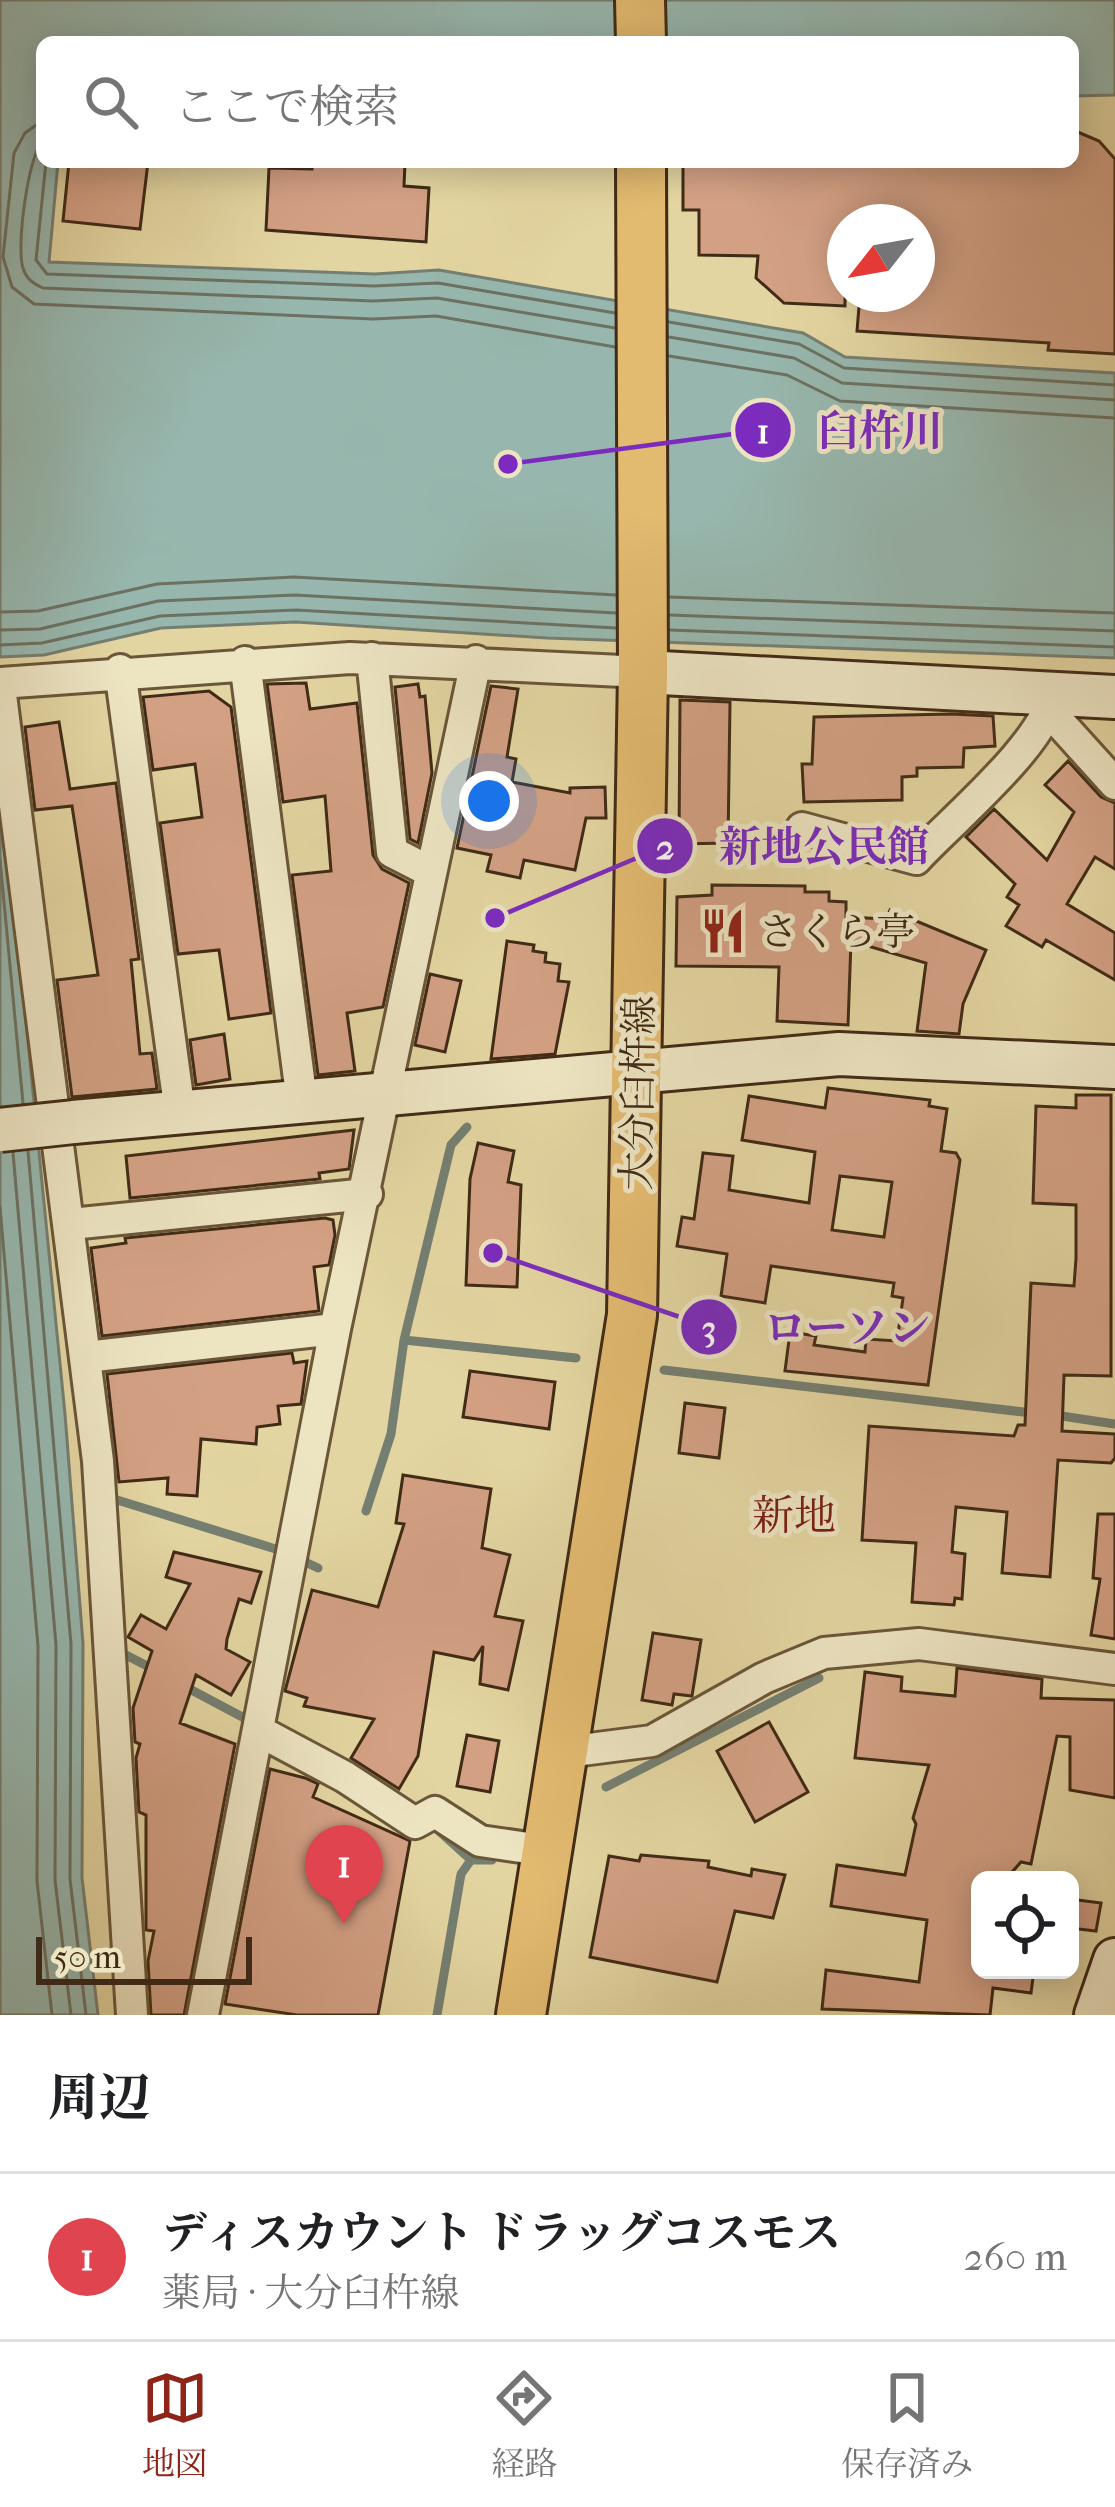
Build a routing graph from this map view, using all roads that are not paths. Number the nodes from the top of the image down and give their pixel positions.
1 (640, 0) edge
2 (640, 36) edge
3 (641, 168) edge
4 (372, 658) junction
5 (476, 661) junction
6 (245, 662) junction
7 (643, 663) junction
8 (120, 670) junction
9 (0, 685) edge
10 (1115, 697) edge
11 (1052, 703) junction
12 (1115, 784) edge
13 (802, 827) dead end
14 (431, 872) junction
15 (1115, 1067) edge
16 (639, 1073) junction
17 (384, 1095) junction
18 (302, 1102) junction
19 (180, 1113) junction
20 (0, 1130) edge
21 (367, 1194) junction
22 (71, 1224) junction
23 (334, 1329) junction
24 (86, 1357) junction
25 (1115, 1669) edge
26 (260, 1731) junction
27 (566, 1752) junction
28 (549, 1852) junction
29 (1115, 1960) edge
30 (132, 2015) edge
31 (203, 2015) edge
32 (521, 2015) edge
33 (1096, 2015) edge

1 - 2 main road
3 - 7 main road, 大分臼杵線
4 - 5 street
4 - 6 street
4 - 14 street
5 - 7 street
5 - 14 street
6 - 8 street
6 - 18 street
7 - 11 street
7 - 16 main road, 大分臼杵線
8 - 9 street
8 - 19 street
9 - 22 street
10 - 11 street
11 - 12 street
11 - 13 street
14 - 17 street
15 - 16 street
16 - 17 street
16 - 27 main road, 大分臼杵線
17 - 18 street
17 - 21 street
18 - 19 street
19 - 20 street, bridge
21 - 22 street
21 - 23 street
22 - 24 street
23 - 24 street
23 - 26 street
24 - 30 street
25 - 27 street
26 - 28 street
26 - 31 street
27 - 28 main road, 大分臼杵線
28 - 32 main road, 大分臼杵線
29 - 33 street

